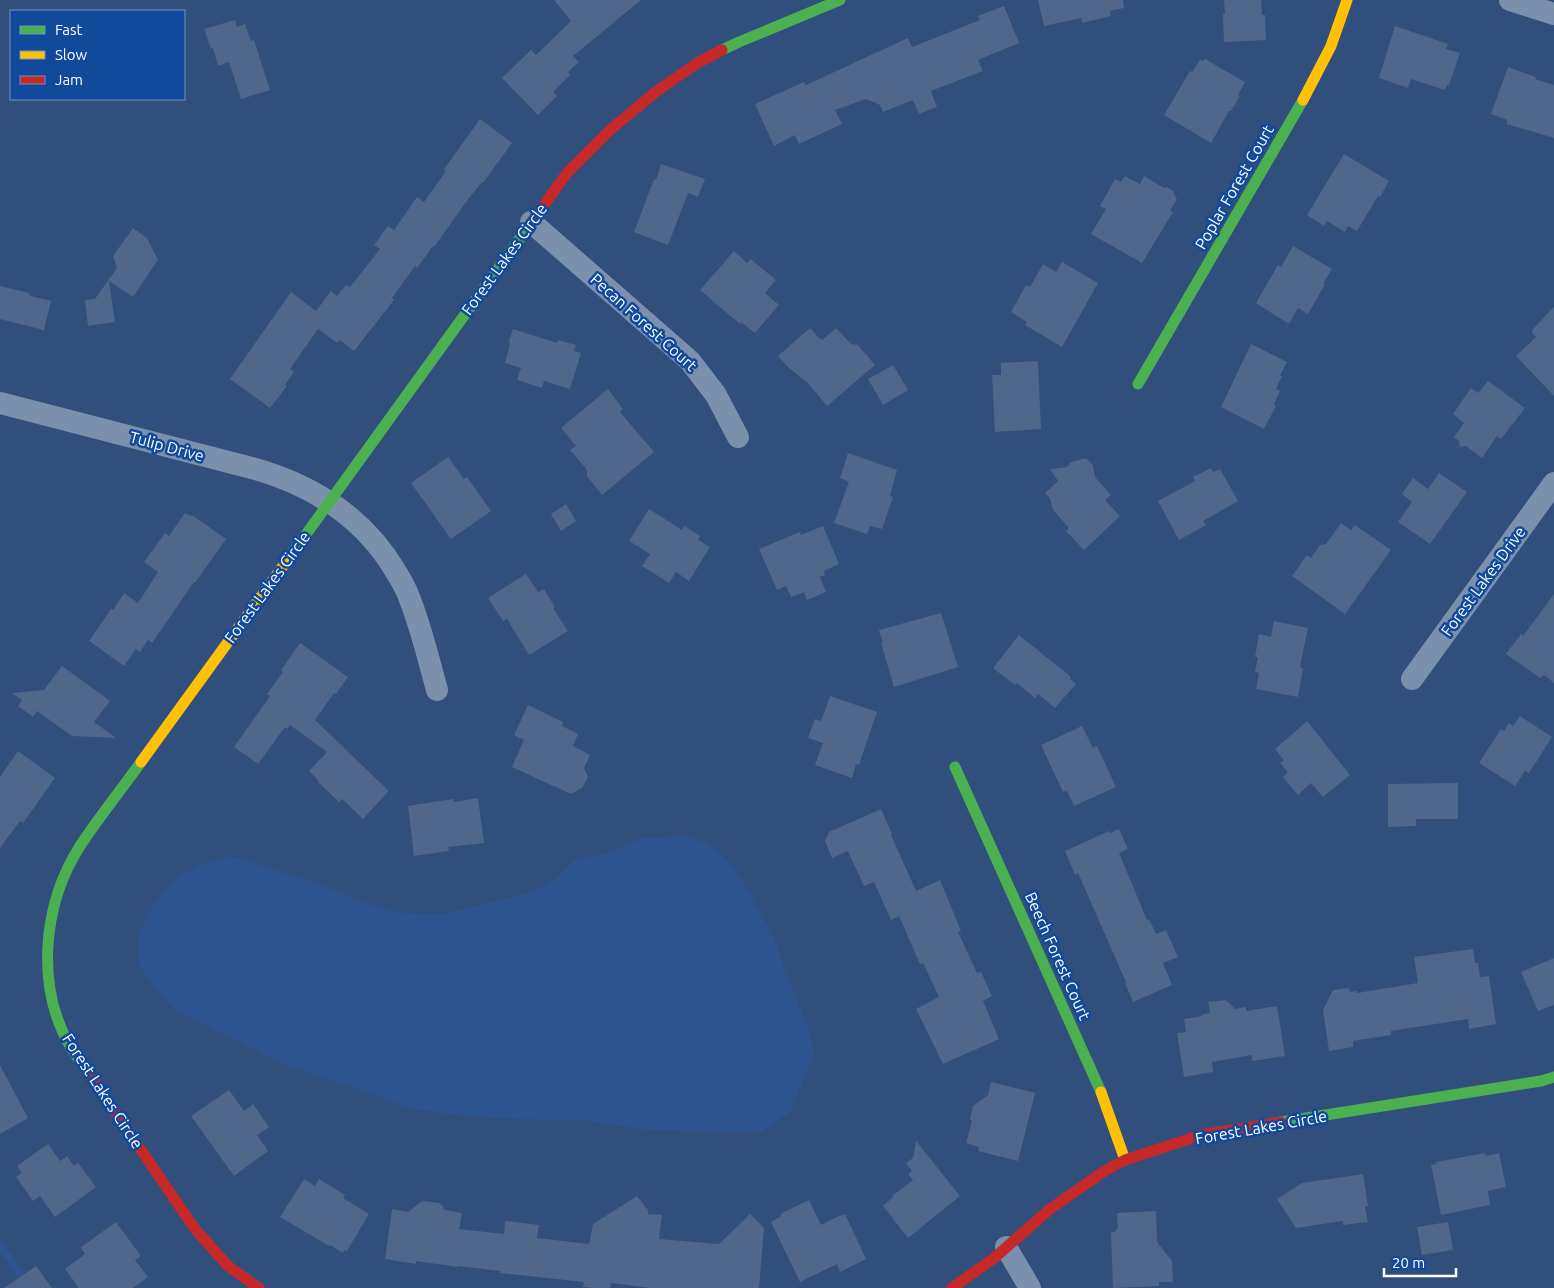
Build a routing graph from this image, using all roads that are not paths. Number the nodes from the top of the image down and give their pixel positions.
1 (840, 0) edge
2 (1348, 0) edge
3 (1510, 0) edge
4 (1554, 14) edge
5 (531, 222) junction
6 (1138, 384) dead end
7 (0, 403) edge
8 (738, 437) dead end
9 (1554, 483) edge
10 (329, 501) junction
11 (1412, 678) dead end
12 (438, 690) dead end
13 (955, 767) dead end
14 (1554, 1077) edge
15 (1125, 1160) junction
16 (1006, 1247) junction
17 (259, 1288) edge
18 (952, 1288) edge
19 (1030, 1288) edge

1 - 5 street, Forest Lakes Circle
2 - 6 street, Poplar Forest Court
3 - 4 street
5 - 8 street, Pecan Forest Court
5 - 10 street, Forest Lakes Circle
7 - 10 street, Tulip Drive
9 - 11 street, Forest Lakes Drive
10 - 12 street, Tulip Drive
10 - 17 street, Forest Lakes Circle
13 - 15 street, Beech Forest Court
14 - 15 street, Forest Lakes Circle
15 - 16 street, Forest Lakes Circle
16 - 18 street, Forest Lakes Circle
16 - 19 street

